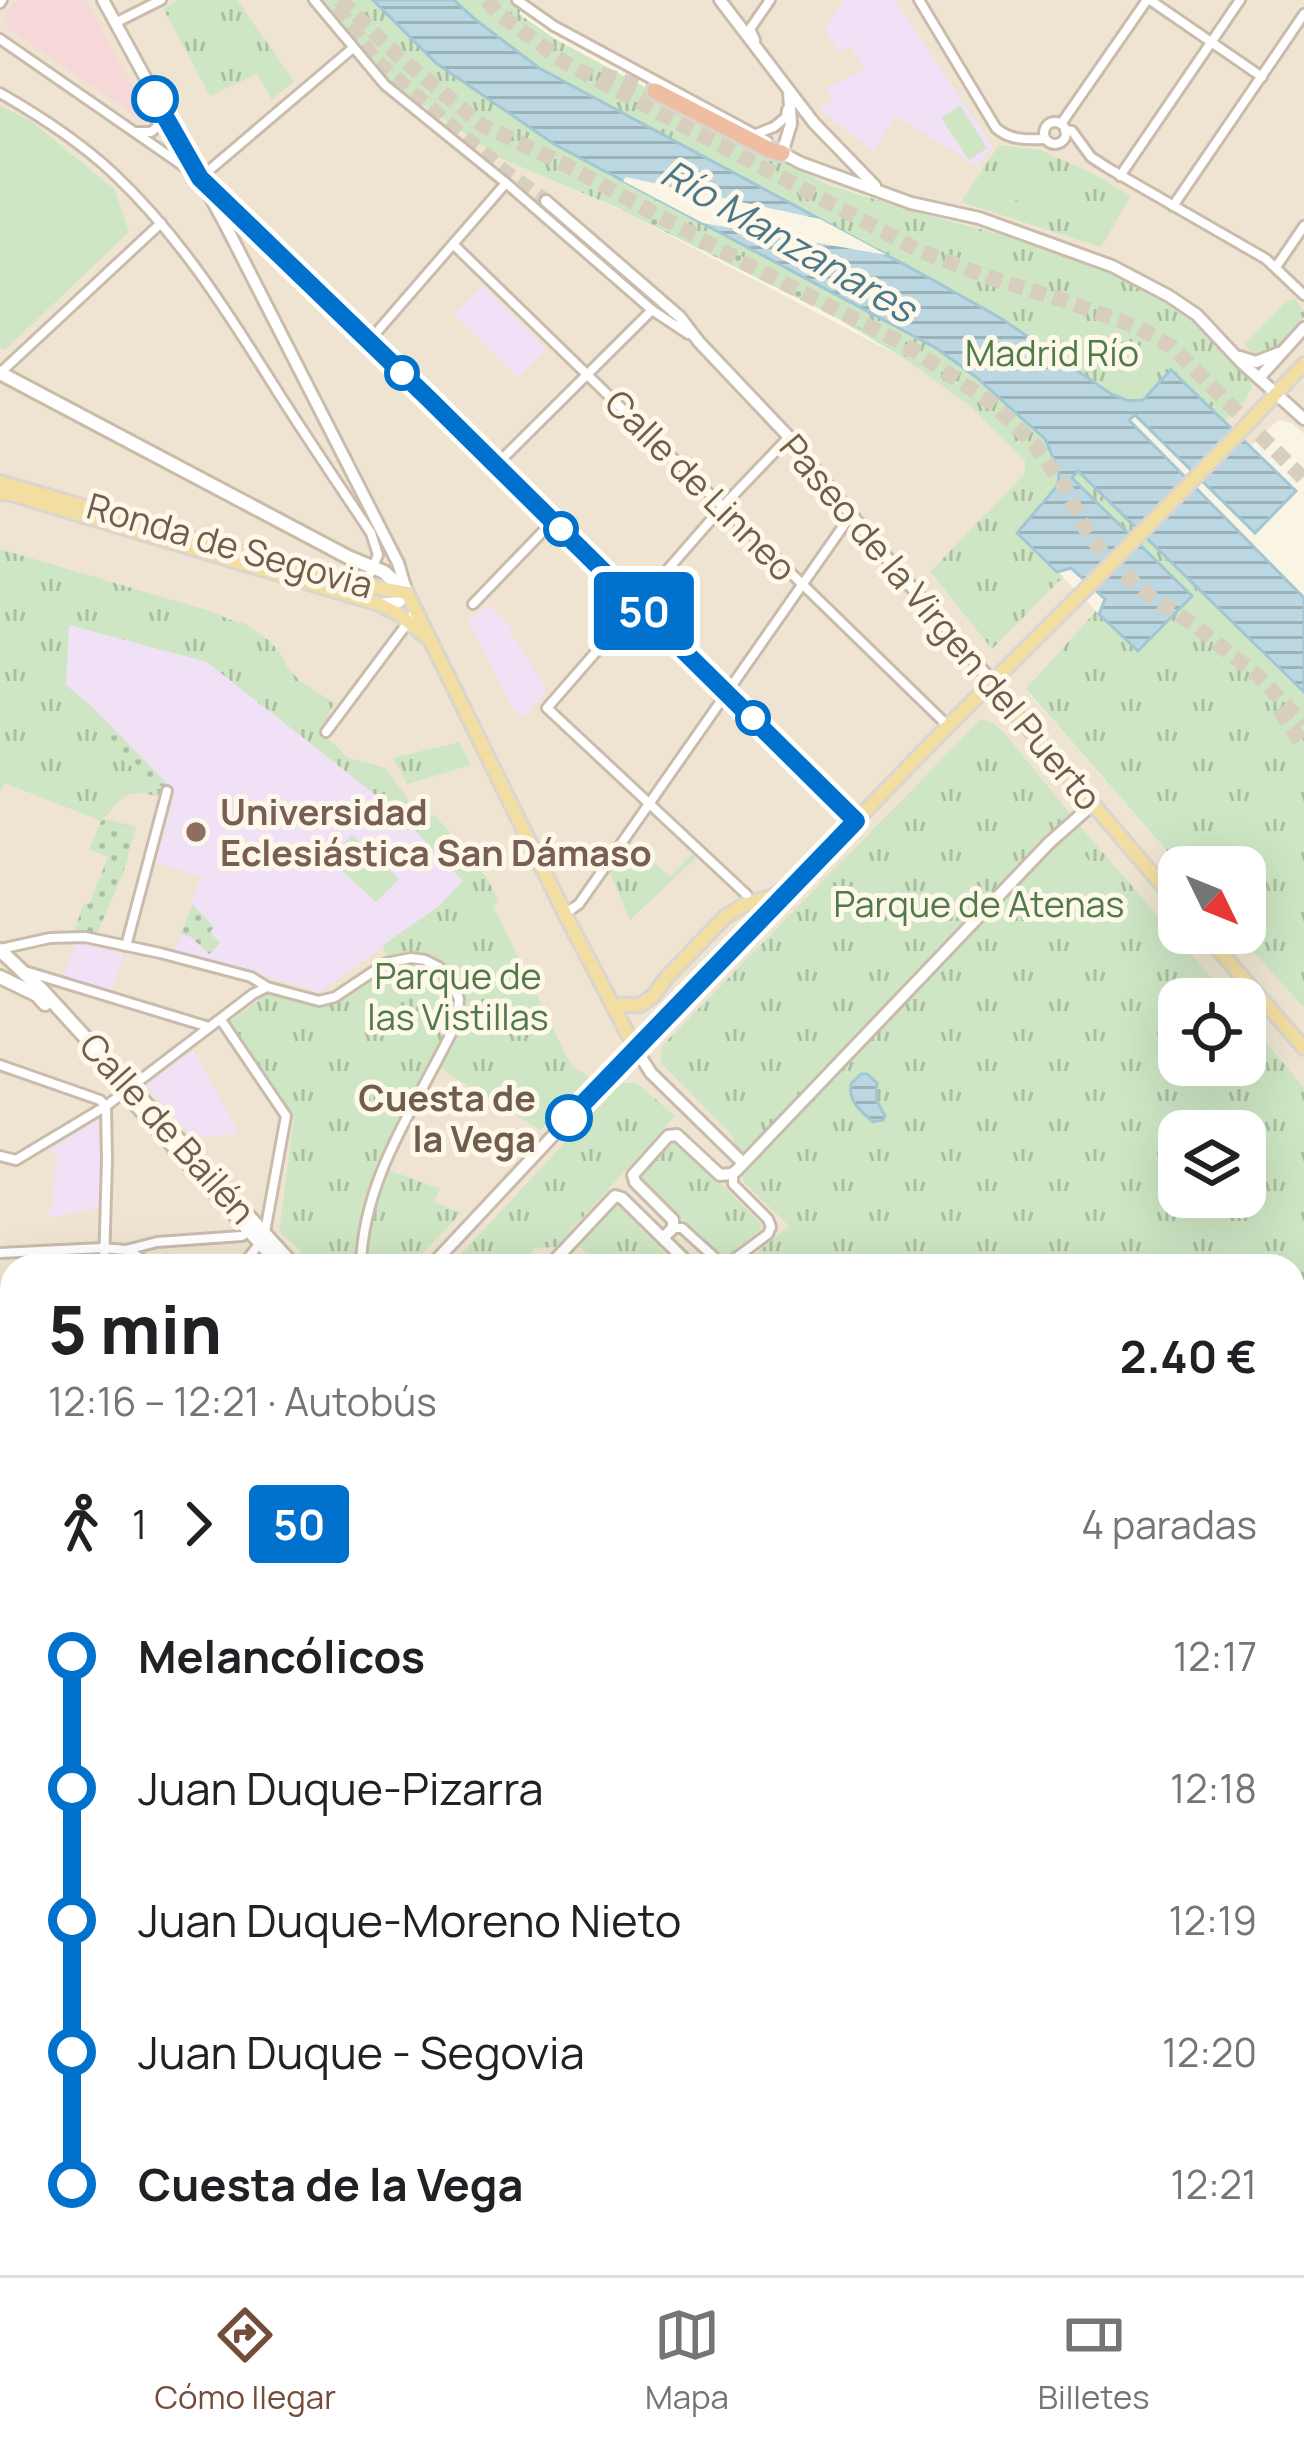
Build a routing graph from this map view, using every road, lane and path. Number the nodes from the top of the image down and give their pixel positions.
1 (103, 0) edge
2 (160, 0) edge
3 (314, 0) edge
4 (517, 0) edge
5 (720, 0) edge
6 (770, 0) edge
7 (919, 0) edge
8 (1148, 0) edge
9 (1240, 0) edge
10 (1304, 14) edge
11 (116, 23) junction
12 (0, 39) edge
13 (1211, 42) junction
14 (353, 48) junction
15 (767, 63) junction
16 (1262, 77) junction
17 (655, 91) tunnel mouth
18 (789, 91) junction
19 (0, 93) edge
20 (160, 108) junction
21 (1063, 128) junction
22 (134, 132) junction
23 (756, 134) junction
24 (1044, 135) junction
25 (782, 153) junction
26 (1120, 176) junction
27 (200, 178) junction
28 (506, 183) junction
29 (880, 191) junction
30 (546, 201) tunnel mouth
31 (1173, 206) junction
32 (161, 223) junction
33 (1304, 226) edge
34 (453, 244) junction
35 (1276, 267) junction
36 (1304, 295) edge
37 (652, 310) junction
38 (1304, 328) edge
39 (369, 341) junction
40 (699, 342) junction
41 (1282, 352) junction
42 (1236, 355) junction
43 (1304, 364) edge
44 (0, 373) edge
45 (589, 374) junction
46 (1259, 378) junction
47 (1277, 394) junction
48 (1302, 412) edge
49 (789, 437) junction
50 (496, 465) junction
51 (0, 482) edge
52 (0, 493) edge
53 (724, 505) junction
54 (851, 515) junction
55 (553, 521) junction
56 (398, 562) junction
57 (374, 564) junction
58 (366, 583) junction
59 (804, 586) junction
60 (411, 599) junction
61 (379, 604) junction
62 (473, 604) dead end
63 (637, 604) junction
64 (408, 621) junction
65 (431, 641) junction
66 (992, 682) junction
67 (727, 693) junction
68 (948, 726) junction
69 (326, 732) dead end
70 (167, 791) dead end
71 (1093, 803) junction
72 (649, 804) junction
73 (856, 821) junction
74 (800, 879) junction
75 (1158, 880) edge
76 (747, 895) dead end
77 (565, 914) junction
78 (126, 946) junction
79 (0, 950) edge
80 (1222, 954) edge
81 (24, 971) junction
82 (0, 977) edge
83 (267, 987) junction
84 (40, 992) junction
85 (612, 1005) junction
86 (221, 1020) junction
87 (210, 1027) junction
88 (635, 1048) junction
89 (1304, 1048) edge
90 (0, 1065) edge
91 (128, 1089) junction
92 (106, 1106) junction
93 (0, 1156) edge
94 (740, 1167) junction
95 (668, 1233) junction
96 (258, 1235) junction
97 (105, 1248) junction
98 (126, 1250) junction
99 (0, 1252) edge
100 (105, 1254) edge
101 (133, 1254) edge
102 (248, 1254) edge
103 (272, 1254) edge
104 (280, 1254) edge
105 (362, 1254) edge
106 (442, 1254) edge
107 (561, 1254) edge
108 (683, 1254) edge
109 (711, 1254) edge
110 (741, 1254) edge

1 - 11 street
2 - 11 street
3 - 14 street, Paseo de la Virgen del Puerto
4 - 23 street
5 - 15 street
6 - 15 street
7 - 24 street
8 - 13 street
8 - 21 street
9 - 13 street
10 - 16 street
11 - 20 street
12 - 22 street
13 - 16 street
13 - 26 street
14 - 27 street
14 - 28 street, Paseo de la Virgen del Puerto
15 - 18 street
16 - 31 street
17 - 25 highway
18 - 23 street
18 - 25 street
18 - 29 street
19 - 32 street
20 - 22 street
20 - 27 street
21 - 24 street
21 - 24 street
21 - 26 street
22 - 27 street
23 - 25 street
25 - 29 street
26 - 31 street
27 - 39 street
27 - 56 street
28 - 34 street
28 - 37 street, Paseo de la Virgen del Puerto
29 - 42 street
30 - 40 street, Paseo de la Virgen del Puerto
31 - 35 street
32 - 44 street
32 - 57 street
33 - 35 street
34 - 39 street
34 - 45 street, Calle de Linneo
35 - 36 street
37 - 40 street, Paseo de la Virgen del Puerto
37 - 45 street
38 - 41 street
39 - 50 street
40 - 49 street, Paseo de la Virgen del Puerto
41 - 42 street
41 - 46 street
42 - 46 street
43 - 47 main road
44 - 57 main road
45 - 50 street
45 - 53 street, Calle de Linneo
46 - 47 street
47 - 48 street
47 - 66 main road, bridge
49 - 53 street
49 - 54 street, Paseo de la Virgen del Puerto
50 - 55 street
51 - 58 main road, Ronda de Segovia
52 - 61 main road, Ronda de Segovia
53 - 59 street, Calle de Linneo
53 - 63 street
54 - 59 street
54 - 66 street, Paseo de la Virgen del Puerto
55 - 62 street
55 - 63 street
56 - 57 street
56 - 60 street
57 - 58 street
57 - 60 main road
58 - 60 main road, Ronda de Segovia
59 - 67 street
59 - 68 street, Calle de Linneo
60 - 61 street
60 - 64 street
60 - 65 main road, Ronda de Segovia
61 - 64 main road, Ronda de Segovia
63 - 67 street
63 - 72 street
64 - 65 main road, Ronda de Segovia
64 - 69 street
65 - 77 main road, Ronda de Segovia
66 - 68 main road
66 - 71 main road, Paseo de la Virgen del Puerto
67 - 72 street
67 - 73 street
68 - 73 main road
70 - 78 street
71 - 75 main road, Paseo de la Virgen del Puerto
71 - 94 street
72 - 76 street
72 - 77 street
73 - 74 main road
74 - 85 main road
74 - 88 main road
77 - 85 main road, Ronda de Segovia
78 - 79 street
78 - 83 street
79 - 81 main road, Calle de Bailén
80 - 89 main road
81 - 84 main road, Calle de Bailén
81 - 87 street
82 - 84 main road
83 - 86 street
83 - 105 street
84 - 91 main road, Calle de Bailén
85 - 88 main road, Ronda de Segovia
86 - 87 street
86 - 96 street
87 - 91 street
88 - 94 street
88 - 106 street
90 - 92 street
91 - 92 street
91 - 96 main road, Calle de Bailén
92 - 93 street
92 - 97 street
94 - 95 street
94 - 110 street
95 - 107 street
95 - 108 street
95 - 109 street
96 - 98 street
96 - 102 street
96 - 103 main road, Calle de Bailén
96 - 104 main road, Calle de Bailén
97 - 98 street
97 - 99 street
97 - 100 street
98 - 101 street

